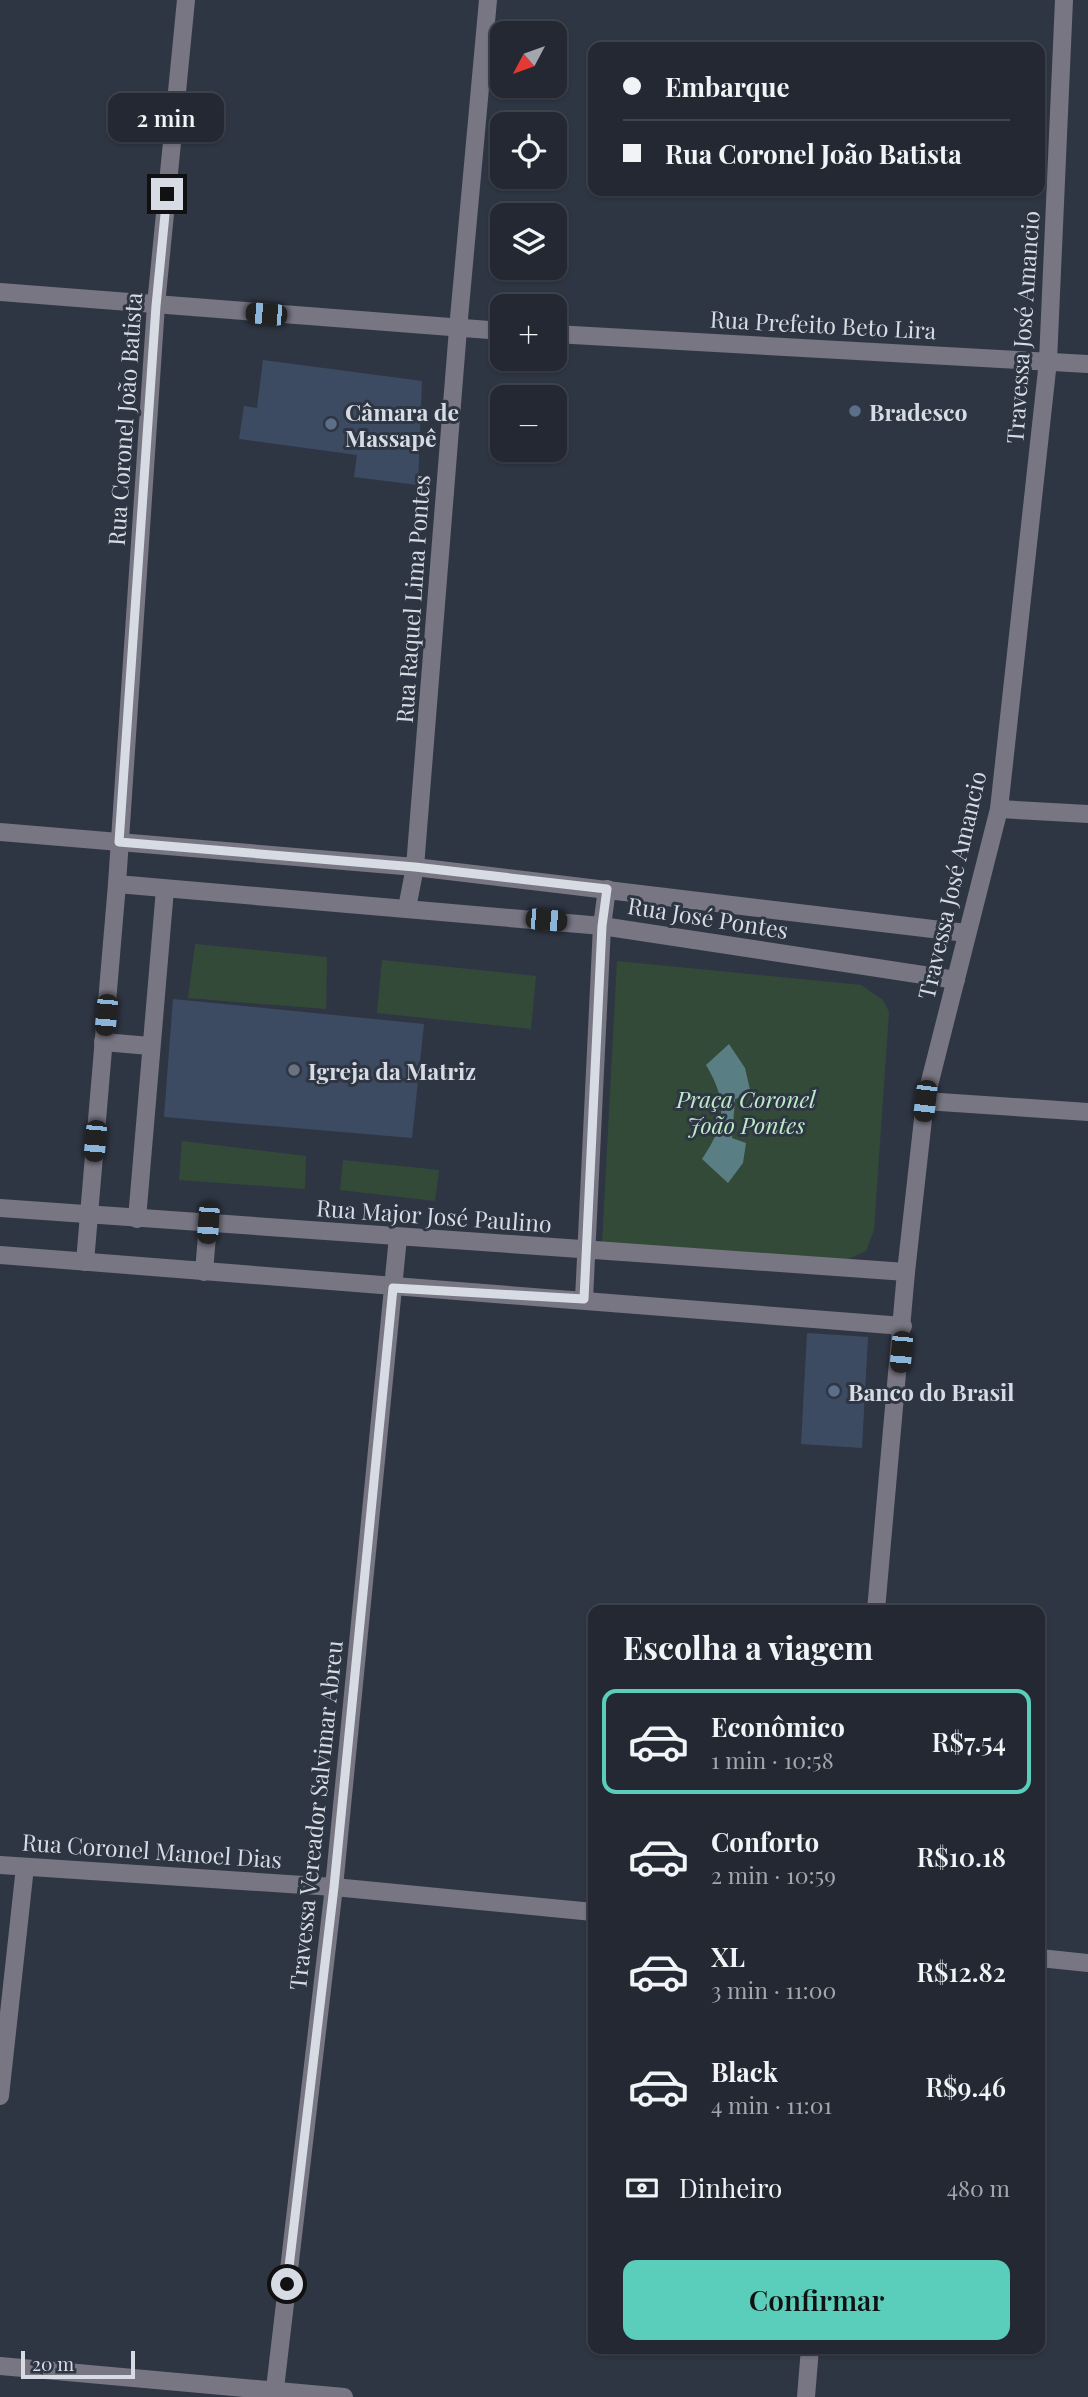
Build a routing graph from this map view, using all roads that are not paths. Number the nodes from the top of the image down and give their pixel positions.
1 (186, 0) edge
2 (488, 0) edge
3 (1064, 0) edge
4 (0, 292) edge
5 (156, 306) junction
6 (457, 329) junction
7 (490, 330) edge
8 (567, 335) edge
9 (1048, 360) junction
10 (1088, 364) edge
11 (999, 809) junction
12 (1088, 814) edge
13 (0, 832) edge
14 (119, 842) junction
15 (415, 867) junction
16 (117, 884) junction
17 (164, 889) junction
18 (607, 889) junction
19 (407, 908) junction
20 (602, 926) junction
21 (966, 933) junction
22 (956, 980) junction
23 (103, 1042) junction
24 (150, 1046) junction
25 (925, 1101) junction
26 (1088, 1112) edge
27 (0, 1208) edge
28 (88, 1215) junction
29 (137, 1219) junction
30 (208, 1223) junction
31 (398, 1237) junction
32 (587, 1251) junction
33 (0, 1255) edge
34 (85, 1262) junction
35 (204, 1272) junction
36 (906, 1272) junction
37 (393, 1288) junction
38 (584, 1299) junction
39 (903, 1326) junction
40 (876, 1605) edge
41 (0, 1865) edge
42 (25, 1867) junction
43 (334, 1887) junction
44 (588, 1912) edge
45 (1045, 1959) edge
46 (1088, 1963) edge
47 (0, 2096) edge
48 (810, 2354) edge
49 (0, 2367) edge
50 (274, 2394) edge
51 (344, 2397) edge
52 (806, 2397) edge

1 - 5 street, Rua Coronel João Batista
2 - 6 street, Rua Raquel Lima Pontes
3 - 9 street, Travessa José Amancio
4 - 5 street
5 - 6 street
5 - 14 street, Rua Coronel João Batista
6 - 7 street
6 - 15 street, Rua Raquel Lima Pontes
8 - 9 street, Rua Prefeito Beto Lira
9 - 10 street, Rua Prefeito Beto Lira
9 - 11 street, Travessa José Amancio
11 - 12 street
11 - 21 street, Travessa José Amancio
13 - 14 street, Rua José Pontes
14 - 15 street, Rua José Pontes
14 - 16 street
15 - 18 street, Rua José Pontes
15 - 19 street, Rua Raquel Lima Pontes
16 - 17 street, Rua José Pontes
16 - 23 street
17 - 19 street, Rua José Pontes
17 - 24 street
18 - 20 street
18 - 21 street, Rua José Pontes
19 - 20 street, Rua José Pontes
20 - 22 street, Rua José Pontes
20 - 32 street
21 - 22 street, Travessa José Amancio
22 - 25 street, Travessa José Amancio
23 - 24 street
23 - 28 street
24 - 29 street
25 - 26 street
25 - 36 street, Travessa José Amancio
27 - 28 street, Rua Major José Paulino
28 - 29 street, Rua Major José Paulino
28 - 34 street
29 - 30 street, Rua Major José Paulino
30 - 31 street, Rua Major José Paulino
30 - 35 street
31 - 32 street, Rua Major José Paulino
31 - 37 street, Travessa Vereador Salvimar Abreu
32 - 36 street, Rua Major José Paulino
32 - 38 street
33 - 34 street
34 - 35 street
35 - 37 street
36 - 39 street, Travessa José Amancio
37 - 38 street
37 - 43 street, Travessa Vereador Salvimar Abreu
38 - 39 street
39 - 40 street, Travessa José Amancio
41 - 42 street, Rua Coronel Manoel Dias
42 - 43 street, Rua Coronel Manoel Dias
42 - 47 street
43 - 44 street, Rua Coronel Manoel Dias
43 - 50 street, Travessa Vereador Salvimar Abreu
45 - 46 street
48 - 52 street
49 - 50 street
50 - 51 street

